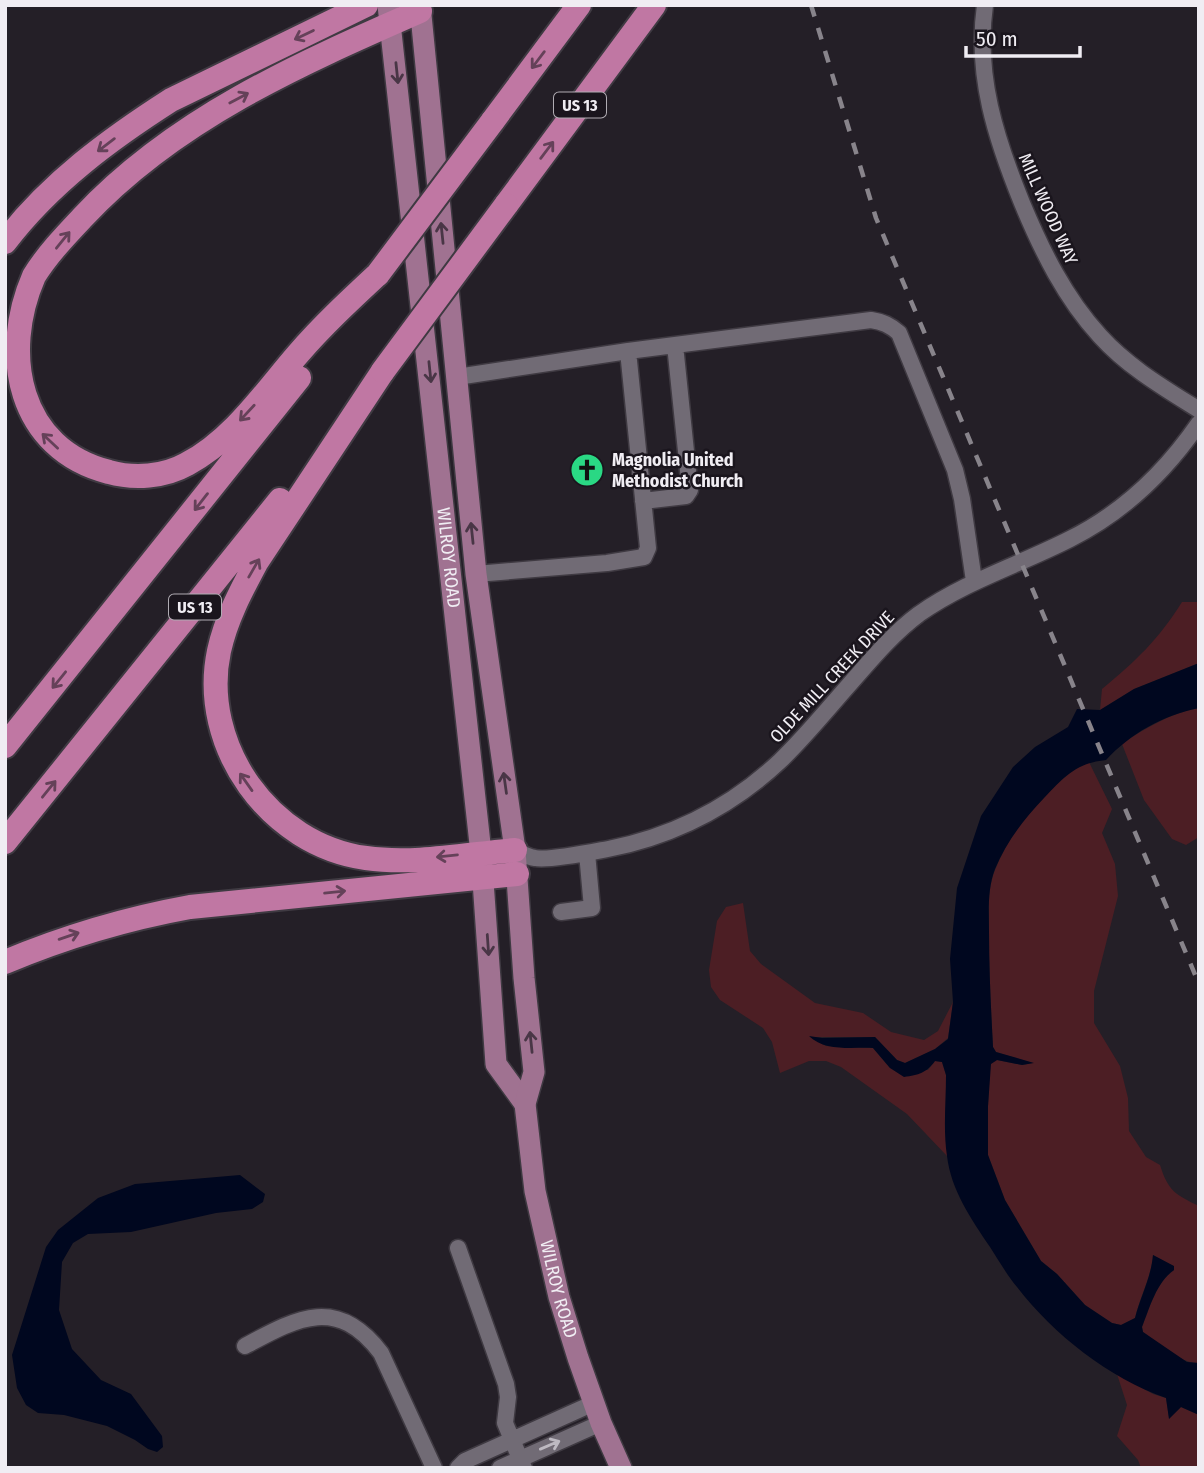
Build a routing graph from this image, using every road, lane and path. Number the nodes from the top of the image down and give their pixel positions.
1 (366, 5) edge
2 (579, 5) edge
3 (654, 5) edge
4 (985, 5) edge
5 (420, 8) edge
6 (390, 14) edge
7 (5, 242) edge
8 (378, 274) junction
9 (676, 345) junction
10 (628, 351) junction
11 (383, 371) junction
12 (457, 377) junction
13 (1199, 410) edge
14 (1199, 423) edge
15 (643, 501) junction
16 (476, 574) junction
17 (974, 581) junction
18 (5, 746) edge
19 (5, 842) edge
20 (481, 853) junction
21 (587, 853) junction
22 (522, 861) junction
23 (482, 877) junction
24 (561, 912) dead end
25 (5, 962) edge
26 (525, 1104) junction
27 (458, 1248) dead end
28 (245, 1346) dead end
29 (598, 1413) junction
30 (512, 1440) junction
31 (522, 1463) edge
32 (434, 1468) edge
33 (457, 1468) edge
34 (500, 1468) edge
35 (621, 1468) edge

1 -> 7 highway
2 -> 8 highway, bridge
11 -> 3 highway, US 13, bridge
4 - 13 street, MILL WOOD WAY
5 - 6 highway
12 -> 5 main road, WILROY ROAD
8 -> 6 highway
6 -> 20 main road, WILROY ROAD
8 -> 18 highway
9 - 10 street
9 - 15 street
9 - 17 street
10 - 12 street
10 - 15 street
19 -> 11 highway, US 13
20 -> 11 highway
16 -> 12 main road, WILROY ROAD
14 - 17 street, OLDE MILL CREEK DRIVE
15 - 16 street
22 -> 16 main road, WILROY ROAD
17 - 21 street, OLDE MILL CREEK DRIVE
20 - 22 highway
20 - 23 main road, WILROY ROAD
21 - 22 street, OLDE MILL CREEK DRIVE
21 - 24 street
22 - 23 highway
26 -> 22 main road, WILROY ROAD
25 -> 23 highway
23 -> 26 main road, WILROY ROAD
26 - 29 main road, WILROY ROAD
27 - 30 street
28 - 32 street
29 - 30 street
31 -> 29 street
29 - 35 main road, WILROY ROAD
30 - 31 street
30 - 33 street
31 - 34 street

